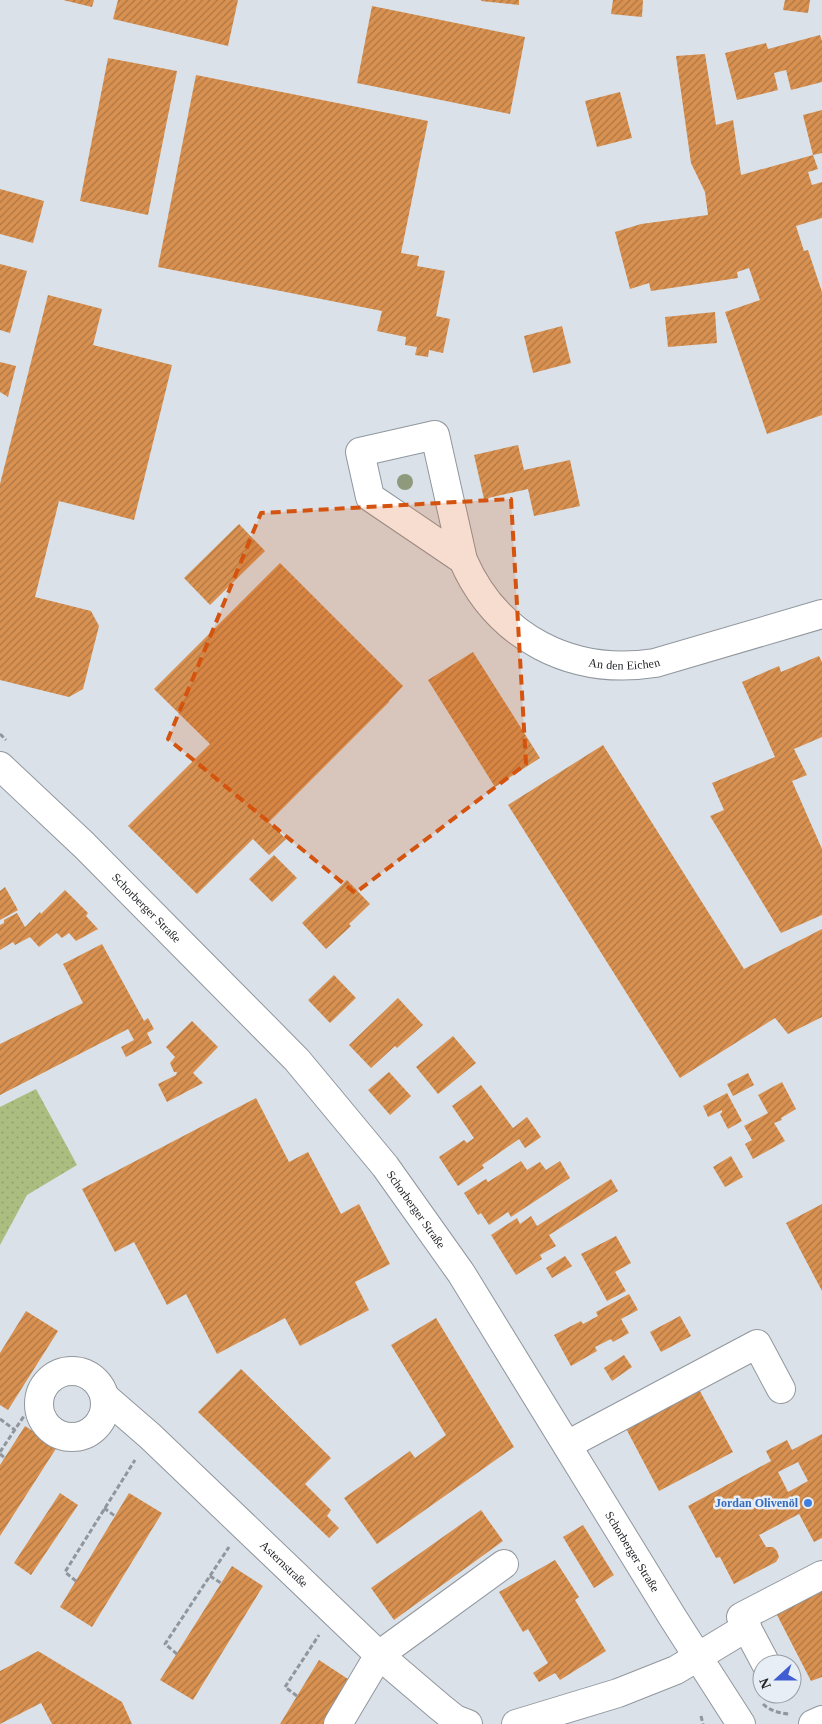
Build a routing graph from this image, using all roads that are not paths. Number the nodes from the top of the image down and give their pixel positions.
1 (463, 560) junction
2 (822, 614) edge
3 (0, 766) edge
4 (781, 1389) dead end
5 (105, 1397) dead end
6 (567, 1445) junction
7 (504, 1564) dead end
8 (822, 1576) edge
9 (747, 1627) junction
10 (761, 1654) edge
11 (379, 1655) junction
12 (698, 1657) junction
13 (803, 1719) edge
14 (822, 1720) edge
15 (338, 1724) edge
16 (468, 1724) edge
17 (516, 1724) edge
18 (741, 1724) edge

1 - 1 street, An den Eichen
1 - 2 street, An den Eichen
3 - 6 street, Schorberger Straße
4 - 6 street
5 - 11 street, Asternstraße
6 - 12 street, Schorberger Straße
7 - 11 street
8 - 9 street
9 - 10 street
9 - 12 street
11 - 15 street
11 - 16 street, Asternstraße
12 - 17 street
12 - 18 street, Schorberger Straße
13 - 14 street

